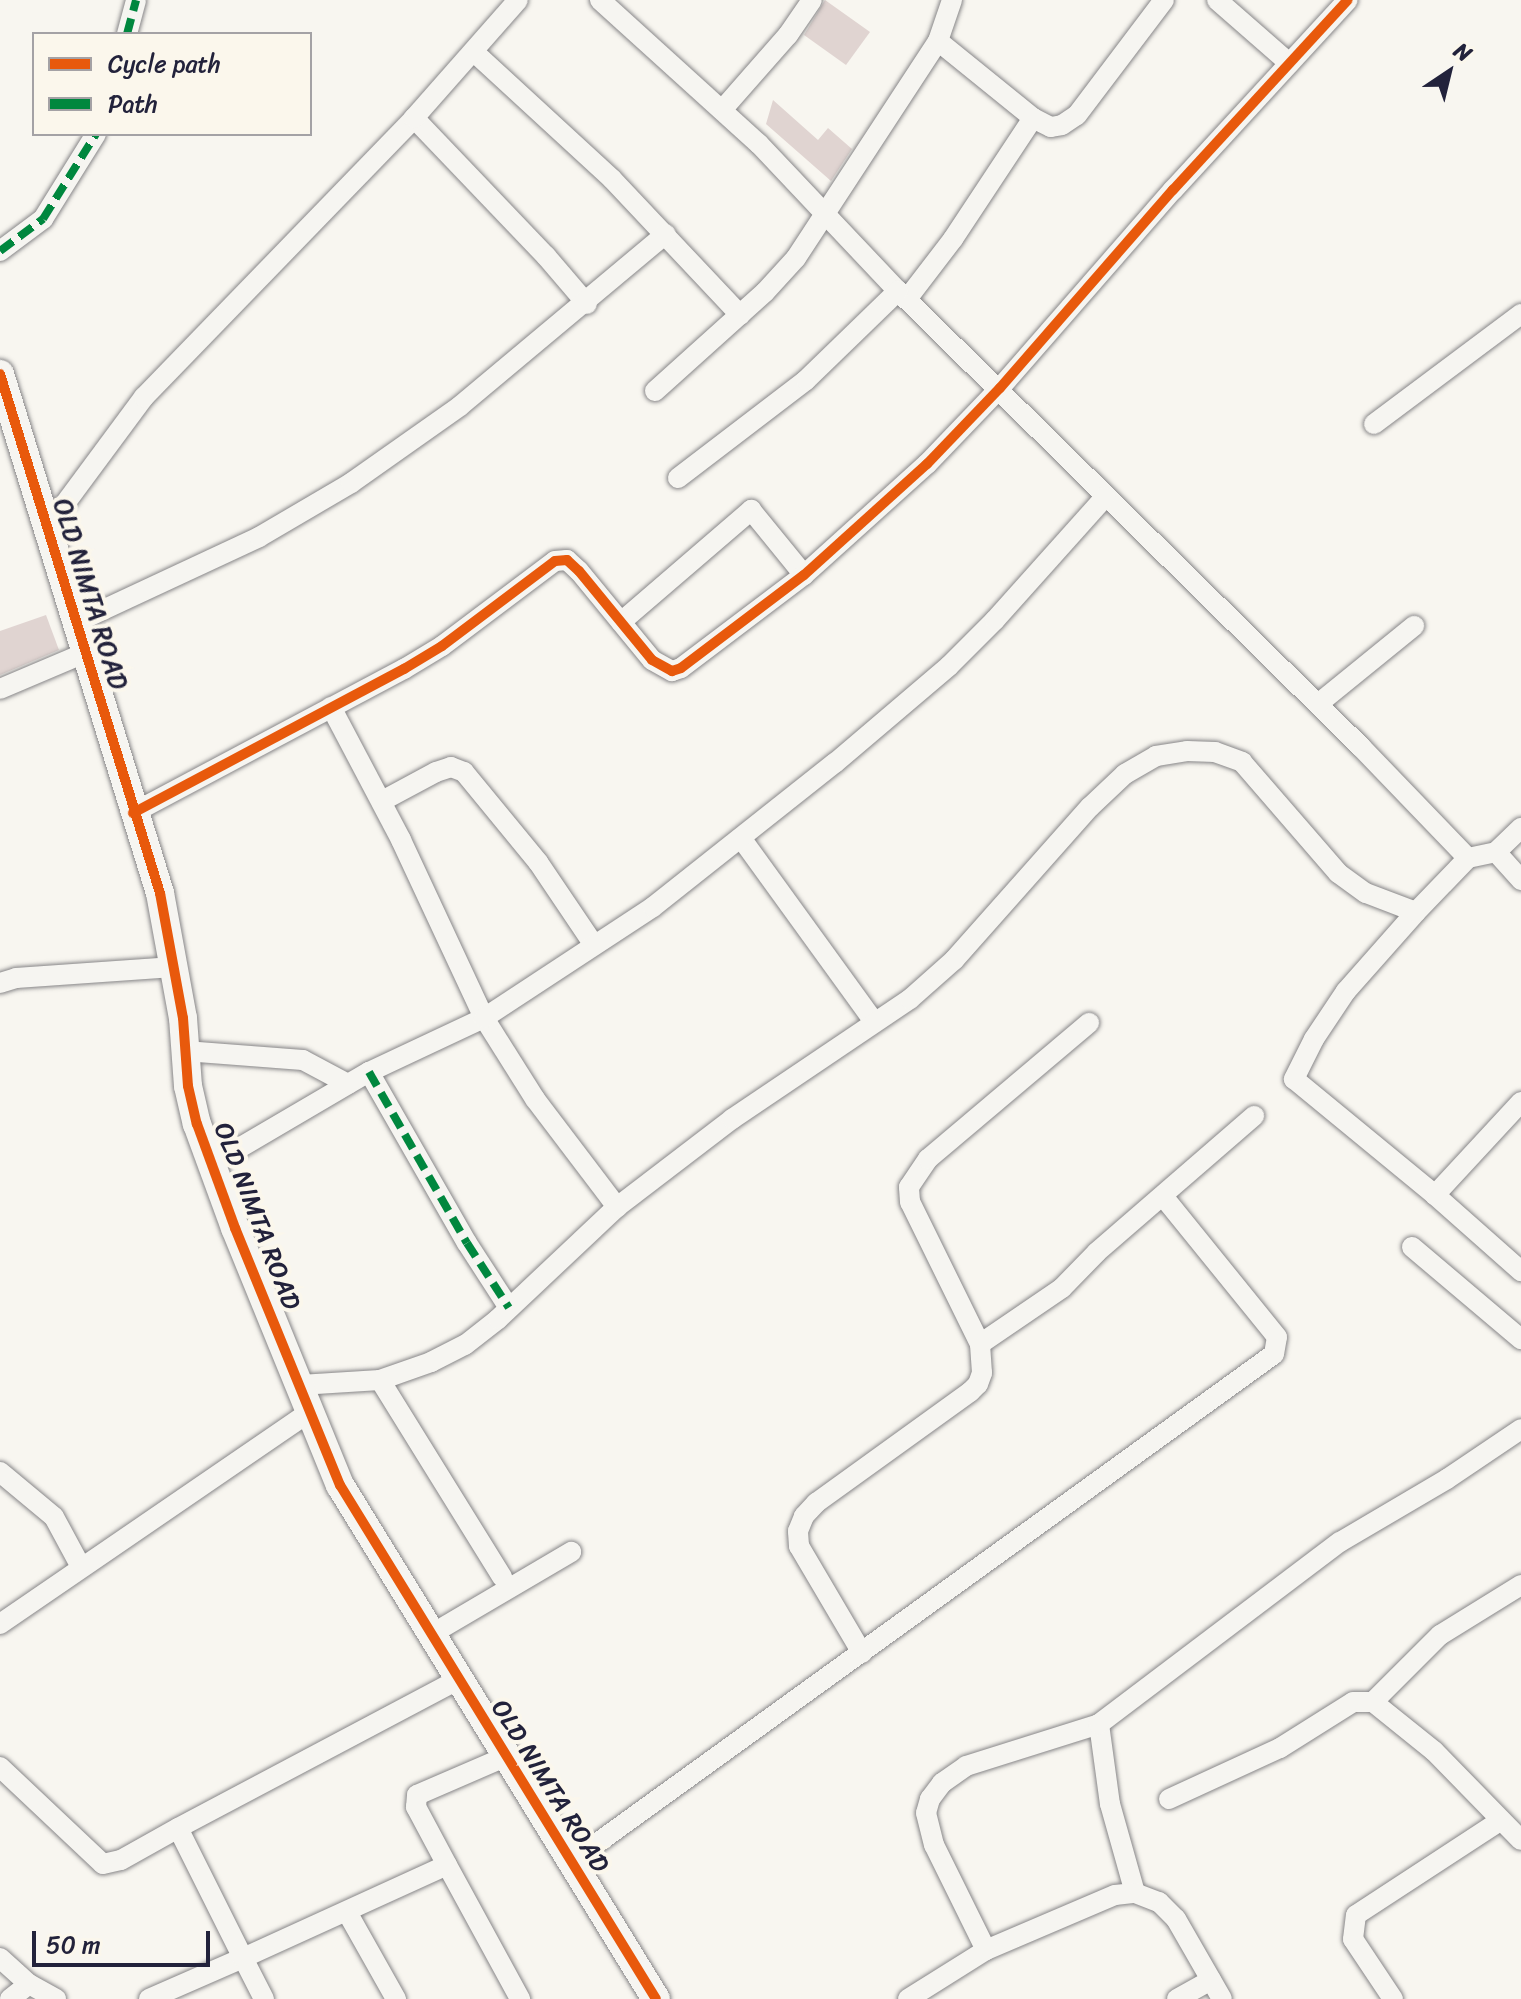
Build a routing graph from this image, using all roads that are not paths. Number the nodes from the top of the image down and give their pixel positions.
1 (136, 0) edge
2 (518, 0) edge
3 (600, 0) edge
4 (812, 0) edge
5 (952, 0) edge
6 (1164, 0) edge
7 (1217, 0) edge
8 (1348, 0) edge
9 (128, 32) edge
10 (938, 41) junction
11 (474, 52) junction
12 (1289, 63) junction
13 (722, 110) junction
14 (414, 118) junction
15 (1033, 118) junction
16 (95, 136) edge
17 (827, 216) junction
18 (666, 234) junction
19 (0, 251) edge
20 (902, 295) junction
21 (587, 304) junction
22 (1521, 314) edge
23 (740, 315) junction
24 (0, 374) edge
25 (1000, 388) junction
26 (655, 391) dead end
27 (1374, 424) dead end
28 (678, 478) dead end
29 (1105, 497) junction
30 (47, 528) junction
31 (804, 575) junction
32 (77, 622) junction
33 (621, 622) junction
34 (1414, 626) dead end
35 (85, 653) junction
36 (0, 689) edge
37 (1318, 704) junction
38 (331, 707) junction
39 (382, 801) junction
40 (133, 813) junction
41 (1521, 828) edge
42 (741, 838) junction
43 (1496, 852) junction
44 (1468, 858) junction
45 (1521, 880) edge
46 (1416, 912) junction
47 (594, 945) junction
48 (174, 967) junction
49 (0, 983) edge
50 (484, 1018) junction
51 (874, 1022) junction
52 (1089, 1023) dead end
53 (185, 1051) junction
54 (369, 1072) junction
55 (348, 1084) junction
56 (1521, 1102) edge
57 (1254, 1116) dead end
58 (212, 1164) junction
59 (1435, 1195) junction
60 (1163, 1196) junction
61 (617, 1207) junction
62 (1412, 1247) dead end
63 (1521, 1271) edge
64 (509, 1308) junction
65 (1521, 1339) edge
66 (980, 1344) junction
67 (380, 1380) junction
68 (300, 1385) junction
69 (310, 1412) junction
70 (1521, 1429) edge
71 (0, 1472) edge
72 (571, 1552) dead end
73 (81, 1567) junction
74 (502, 1577) dead end
75 (1521, 1585) edge
76 (0, 1624) edge
77 (430, 1635) junction
78 (862, 1653) junction
79 (458, 1680) junction
80 (1373, 1702) junction
81 (1099, 1724) junction
82 (507, 1756) junction
83 (0, 1767) edge
84 (1169, 1799) dead end
85 (1501, 1820) junction
86 (178, 1828) junction
87 (1521, 1840) edge
88 (571, 1862) junction
89 (447, 1865) junction
90 (1135, 1893) junction
91 (347, 1912) junction
92 (986, 1950) junction
93 (0, 1958) edge
94 (243, 1958) junction
95 (1211, 1980) junction
96 (29, 1984) junction
97 (10, 1999) edge
98 (56, 1999) edge
99 (149, 1999) edge
100 (264, 1999) edge
101 (396, 1999) edge
102 (520, 1999) edge
103 (656, 1999) edge
104 (908, 1999) edge
105 (1177, 1999) edge
106 (1222, 1999) edge
107 (1393, 1999) edge

1 - 9 street
2 - 11 street
3 - 13 street
4 - 13 street
5 - 10 street
6 - 15 street
7 - 12 street
8 - 12 street
10 - 15 street
10 - 17 street
11 - 14 street
11 - 18 street
12 - 25 street
13 - 17 street
14 - 21 street
14 - 30 street
15 - 20 street
16 - 19 street
17 - 20 street
17 - 23 street
18 - 21 street
18 - 23 street
20 - 25 street
20 - 28 street
21 - 32 street
22 - 27 street
23 - 26 street
24 - 30 street, OLD NIMTA ROAD
25 - 29 street
25 - 31 street
29 - 37 street
29 - 42 street
30 - 32 street, OLD NIMTA ROAD
31 - 33 street
31 - 33 street
32 - 35 street, OLD NIMTA ROAD
33 - 38 street
34 - 37 street
35 - 36 street
35 - 40 street, OLD NIMTA ROAD
37 - 44 street
38 - 39 street
38 - 40 street
39 - 47 street
39 - 50 street
40 - 48 street, OLD NIMTA ROAD
41 - 43 street
42 - 47 street
42 - 51 street
43 - 44 street
43 - 45 street
44 - 46 street
46 - 51 street
46 - 59 street
47 - 50 street
48 - 49 street
48 - 53 street, OLD NIMTA ROAD
50 - 54 street
50 - 61 street
51 - 61 street
52 - 66 street
53 - 55 street
53 - 58 street, OLD NIMTA ROAD
54 - 55 street
54 - 64 street
55 - 58 street
56 - 59 street
57 - 60 street
58 - 68 street, OLD NIMTA ROAD
59 - 63 street
60 - 66 street
60 - 78 street
61 - 64 street
62 - 65 street
64 - 67 street
66 - 78 street
67 - 68 street
67 - 74 street
68 - 69 street, OLD NIMTA ROAD
69 - 73 street
69 - 77 street, OLD NIMTA ROAD
70 - 81 street
71 - 73 street
72 - 77 street
73 - 76 street
75 - 80 street
77 - 79 street, OLD NIMTA ROAD
78 - 88 street
79 - 82 street, OLD NIMTA ROAD
79 - 86 street
80 - 84 street
80 - 85 street
81 - 90 street
81 - 92 street
82 - 88 street, OLD NIMTA ROAD
82 - 89 street
83 - 86 street
85 - 87 street
85 - 107 street
86 - 94 street
88 - 103 street, OLD NIMTA ROAD
89 - 91 street
89 - 102 street
90 - 92 street
90 - 95 street
91 - 94 street
91 - 101 street
92 - 104 street
93 - 96 street
94 - 99 street
94 - 100 street
95 - 105 street
95 - 106 street
96 - 97 street
96 - 98 street

